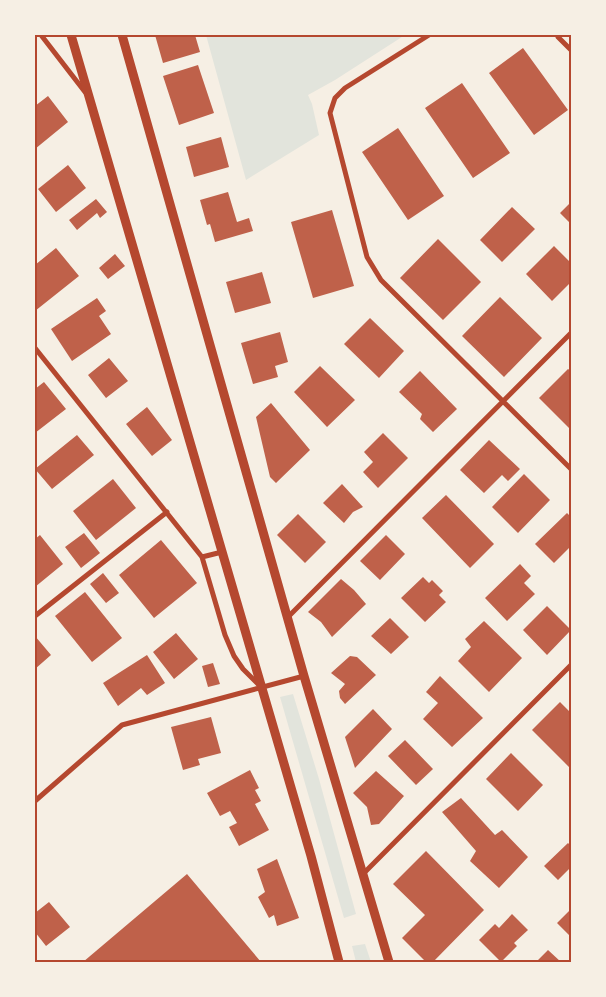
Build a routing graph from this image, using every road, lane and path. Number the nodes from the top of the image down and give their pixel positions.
1 (41, 35) edge
2 (71, 35) edge
3 (122, 35) edge
4 (429, 35) edge
5 (558, 36) edge
6 (571, 50) edge
7 (89, 96) junction
8 (571, 333) edge
9 (35, 348) edge
10 (503, 401) junction
11 (571, 469) edge
12 (167, 512) junction
13 (222, 552) junction
14 (202, 557) junction
15 (35, 616) edge
16 (288, 617) junction
17 (571, 665) edge
18 (304, 676) junction
19 (261, 687) junction
20 (35, 801) edge
21 (362, 875) junction
22 (340, 962) edge
23 (389, 962) edge

1 - 7 street
2 - 7 street
3 - 16 street
4 - 10 street
5 - 6 street
7 - 13 street
8 - 10 street
9 - 12 street
10 - 11 street
10 - 16 street
12 - 14 street
12 - 15 street
13 - 14 street
13 - 19 street
14 - 19 street
16 - 18 street
17 - 21 street
18 - 19 street
18 - 21 street
19 - 20 street
19 - 22 street
21 - 23 street

